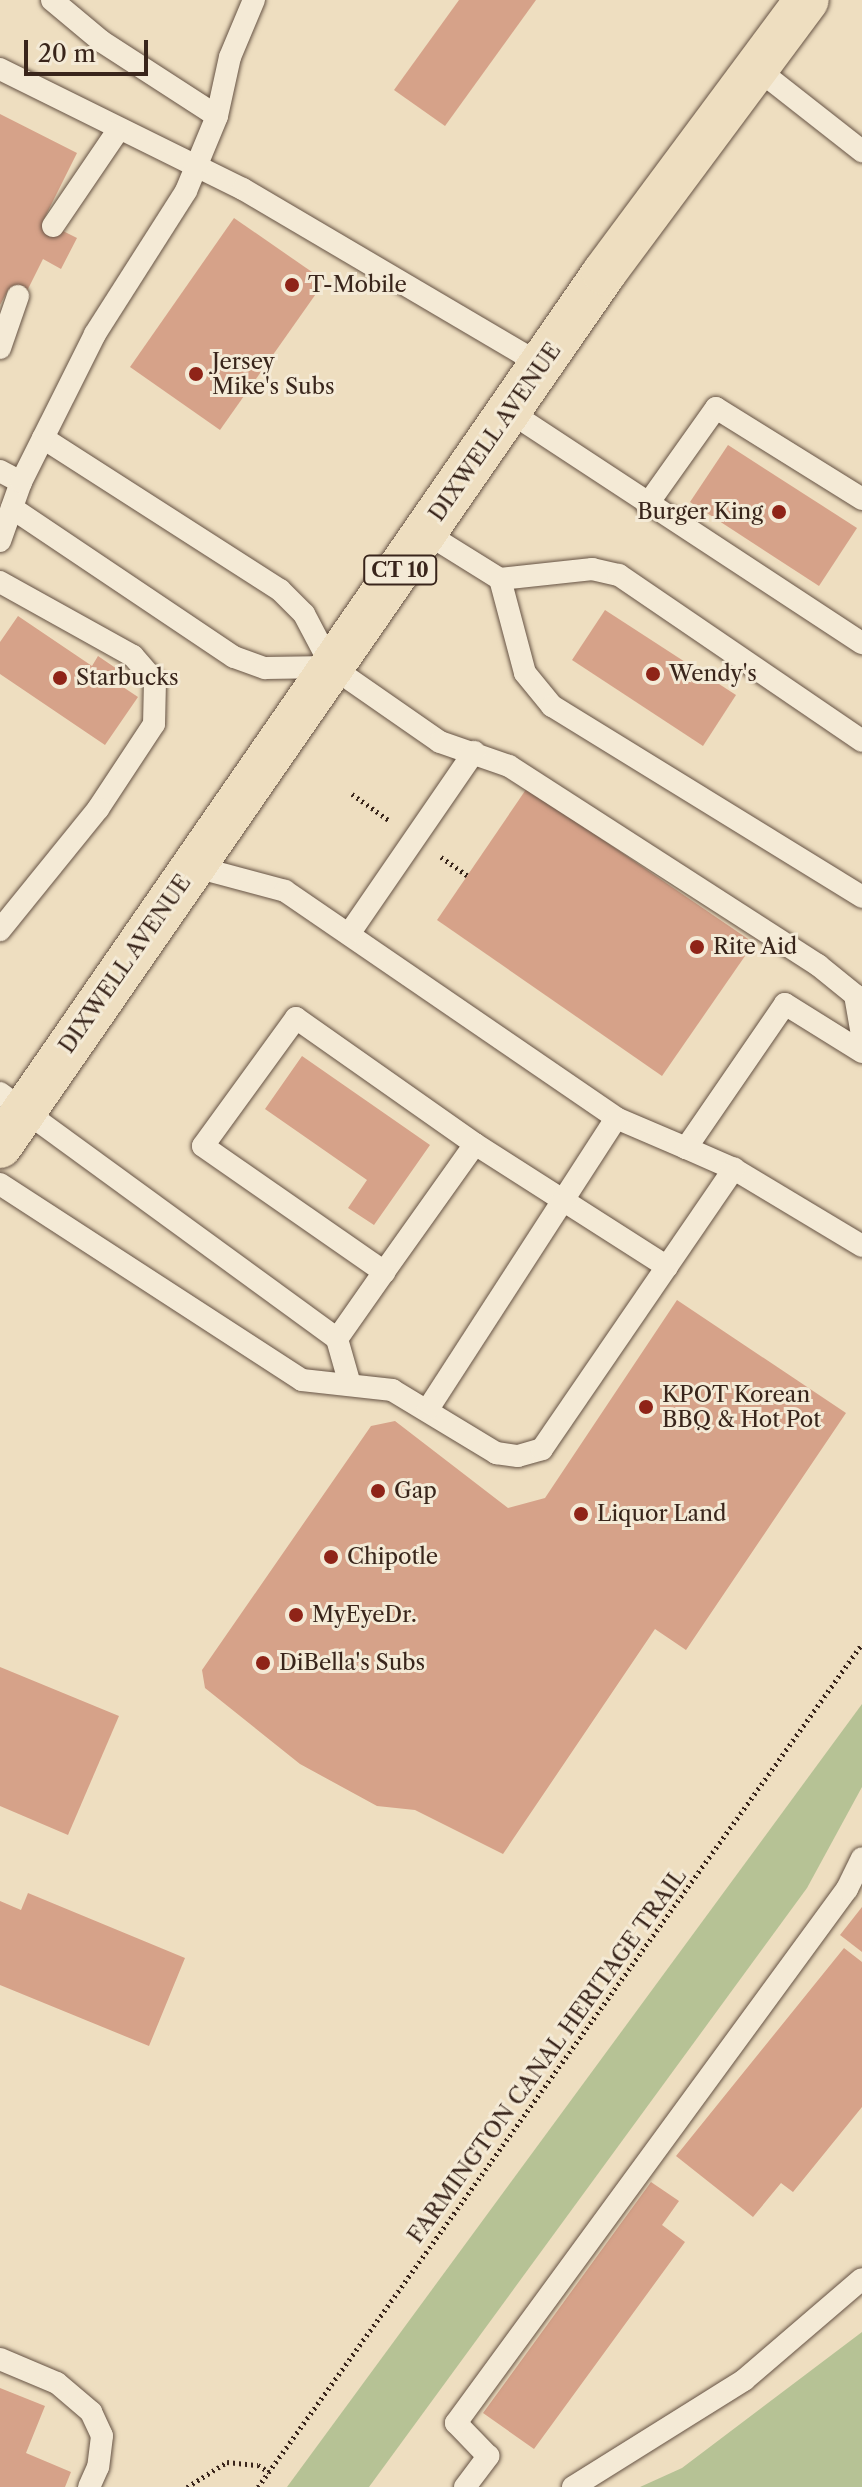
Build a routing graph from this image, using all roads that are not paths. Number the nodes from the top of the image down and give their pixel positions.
1 (52, 0) edge
2 (254, 0) edge
3 (807, 0) edge
4 (756, 68) junction
5 (0, 69) edge
6 (217, 116) junction
7 (119, 129) junction
8 (862, 151) edge
9 (196, 167) junction
10 (53, 226) dead end
11 (18, 296) dead end
12 (0, 348) edge
13 (542, 365) junction
14 (510, 412) junction
15 (43, 438) junction
16 (0, 471) edge
17 (21, 482) junction
18 (862, 499) edge
19 (647, 505) junction
20 (12, 508) junction
21 (426, 533) junction
22 (0, 541) edge
23 (500, 579) junction
24 (0, 582) edge
25 (862, 643) edge
26 (332, 667) junction
27 (862, 741) edge
28 (474, 752) junction
29 (192, 866) junction
30 (862, 897) edge
31 (0, 930) edge
32 (349, 934) junction
33 (862, 1035) edge
34 (862, 1052) edge
35 (12, 1102) edge
36 (616, 1118) junction
37 (475, 1144) junction
38 (0, 1146) edge
39 (686, 1148) junction
40 (734, 1169) junction
41 (0, 1184) edge
42 (565, 1201) junction
43 (862, 1246) edge
44 (667, 1267) junction
45 (384, 1272) junction
46 (337, 1339) junction
47 (349, 1381) junction
48 (428, 1409) junction
49 (862, 1858) edge
50 (862, 2279) edge
51 (0, 2359) edge
52 (89, 2487) edge
53 (465, 2487) edge
54 (573, 2487) edge

1 - 6 lane
2 - 6 lane
3 - 4 main road, DIXWELL AVENUE / CT 10
4 - 8 lane
4 - 13 main road, DIXWELL AVENUE / CT 10
5 - 7 lane
6 - 9 lane
7 - 9 lane
7 - 10 lane
9 - 13 lane
9 - 15 lane
11 - 12 lane
13 - 14 main road, DIXWELL AVENUE / CT 10
14 - 19 lane
14 - 21 main road, DIXWELL AVENUE / CT 10
15 - 17 lane
15 - 26 lane
16 - 17 lane
17 - 20 lane
18 - 19 lane
19 - 25 lane
20 - 22 lane
20 - 26 lane
21 - 23 lane
21 - 26 main road, DIXWELL AVENUE / CT 10
23 - 27 lane
23 - 30 lane
24 - 31 lane
26 - 28 lane
26 - 29 main road, DIXWELL AVENUE / CT 10
28 - 32 lane
28 - 33 lane
29 - 32 lane
29 - 35 main road, DIXWELL AVENUE / CT 10
32 - 36 lane
34 - 39 lane
35 - 38 main road, DIXWELL AVENUE / CT 10
35 - 46 lane
36 - 39 lane
36 - 42 lane
37 - 42 lane
37 - 45 lane
37 - 45 lane
39 - 40 lane
40 - 43 lane
40 - 44 lane
41 - 47 lane
42 - 44 lane
42 - 48 lane
44 - 48 lane
45 - 46 lane
46 - 47 lane
47 - 48 lane
49 - 53 lane
50 - 54 lane
51 - 52 lane

